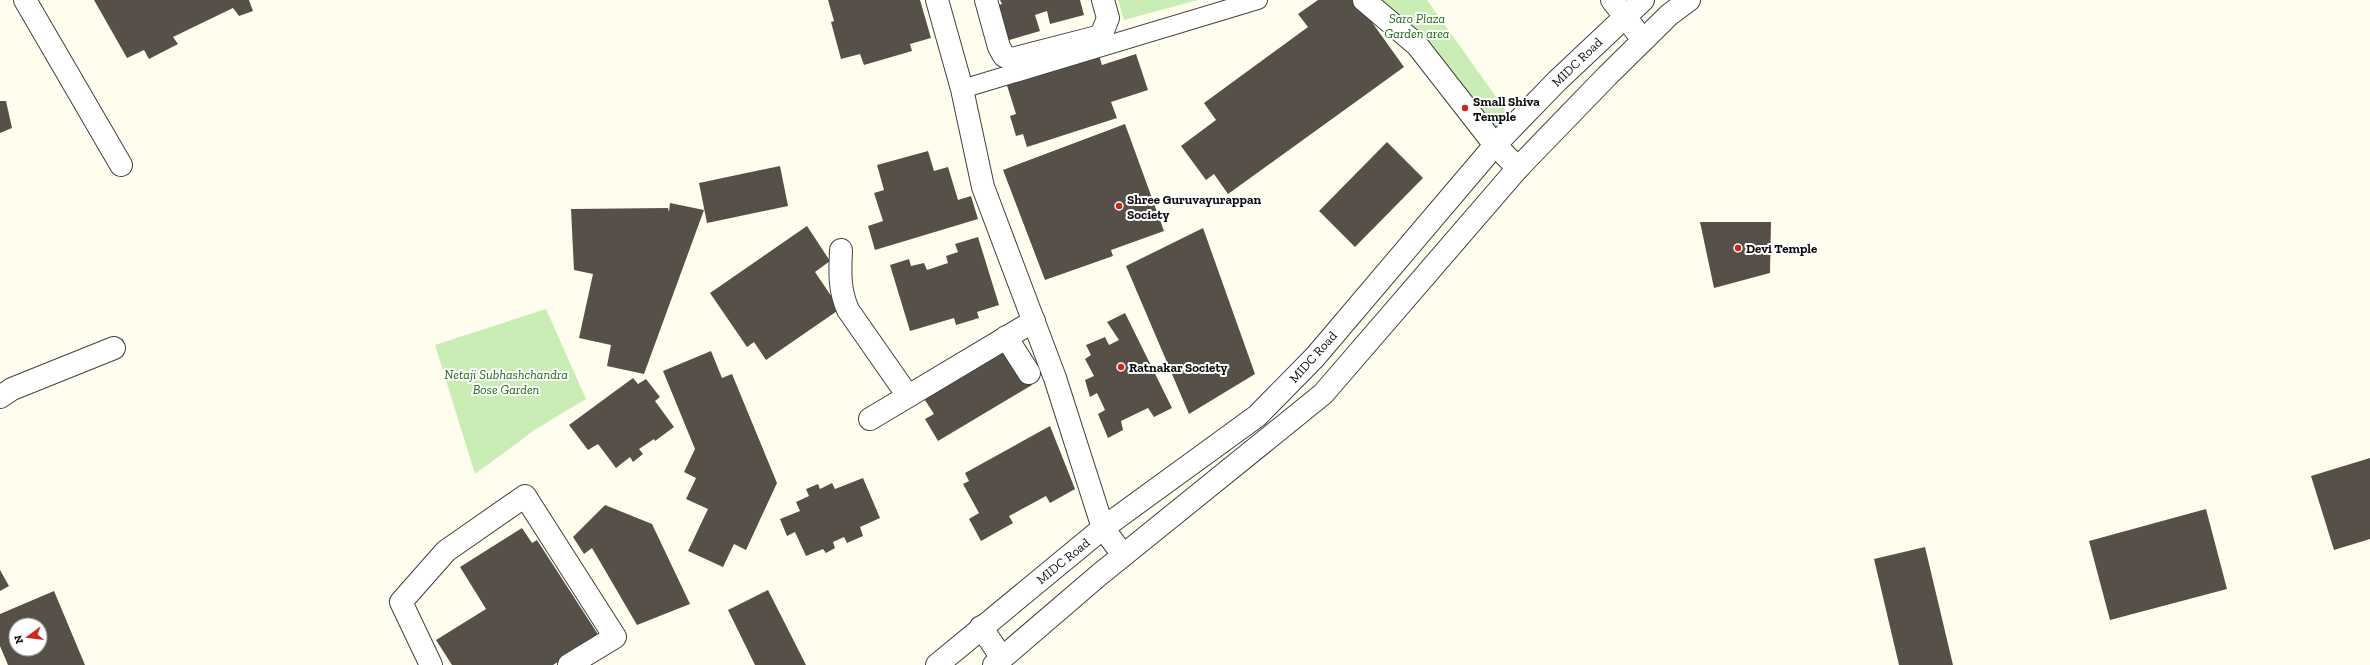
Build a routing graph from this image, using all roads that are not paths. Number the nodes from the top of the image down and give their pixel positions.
1 (25, 0) edge
2 (937, 0) edge
3 (986, 0) edge
4 (1103, 0) edge
5 (1258, 0) edge
6 (1364, 0) edge
7 (1643, 0) edge
8 (1689, 0) edge
9 (1618, 8) edge
10 (1644, 40) junction
11 (962, 89) junction
12 (1495, 144) junction
13 (121, 164) dead end
14 (1518, 168) junction
15 (841, 250) dead end
16 (1034, 321) junction
17 (1006, 337) junction
18 (114, 348) dead end
19 (1302, 370) junction
20 (1029, 374) dead end
21 (1322, 394) junction
22 (908, 396) junction
23 (0, 397) edge
24 (870, 419) dead end
25 (1196, 460) junction
26 (1214, 483) junction
27 (1103, 528) junction
28 (1123, 555) junction
29 (981, 627) junction
30 (998, 662) edge
31 (431, 665) edge
32 (569, 665) edge
33 (937, 665) edge

1 - 13 street
2 - 11 street
3 - 4 street
5 - 11 lane
6 - 12 street
7 - 9 street, MIDC Road
8 - 10 street
9 - 10 street
9 - 12 street, MIDC Road
10 - 14 street
11 - 16 street
12 - 14 street
12 - 19 street, MIDC Road
14 - 21 street
15 - 22 street
16 - 17 street
16 - 27 street
17 - 20 street
17 - 22 street
18 - 23 street
19 - 21 street
19 - 25 street, MIDC Road
21 - 26 street
22 - 24 street
25 - 26 street
25 - 27 street, MIDC Road
26 - 28 street
27 - 28 street
27 - 29 street, MIDC Road
28 - 30 street
29 - 30 street
29 - 33 street, MIDC Road
31 - 32 street

